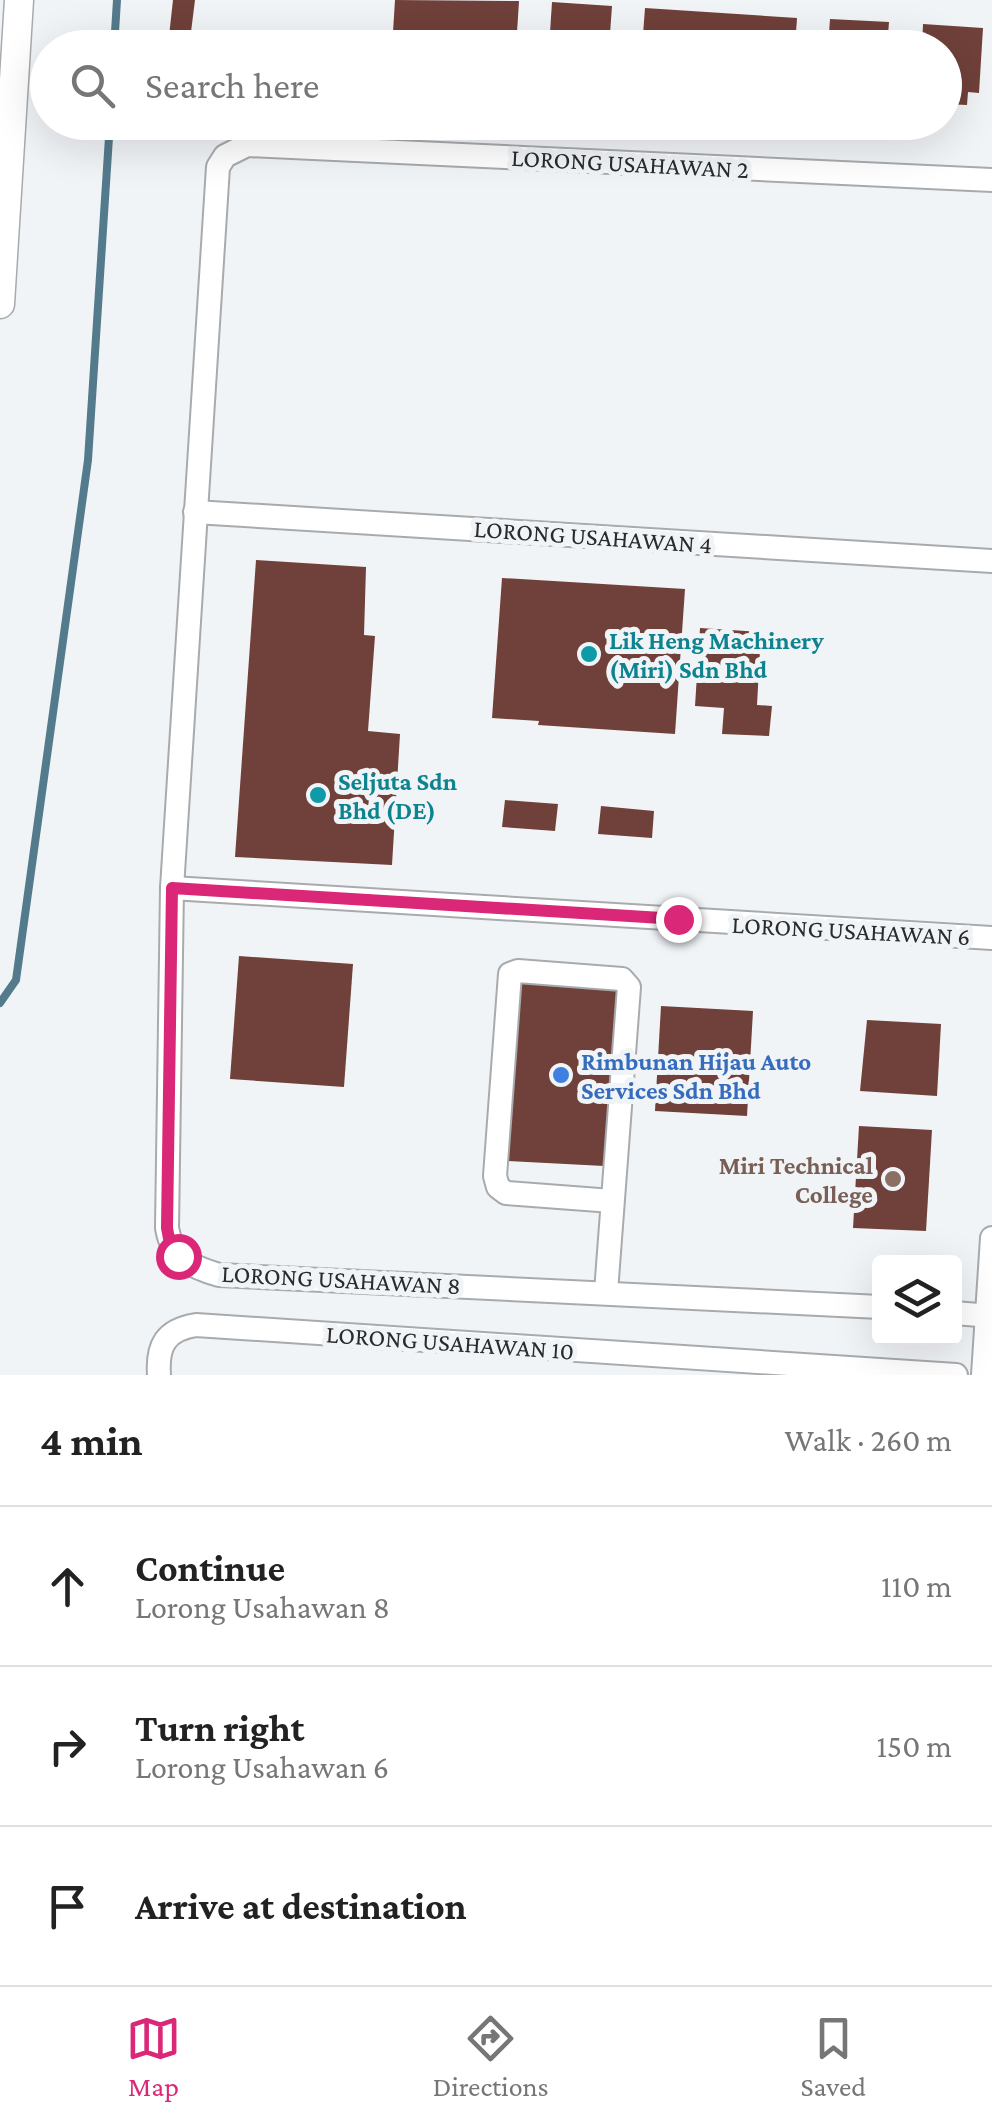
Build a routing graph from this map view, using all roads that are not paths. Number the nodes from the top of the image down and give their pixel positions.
1 (19, 0) edge
2 (218, 167) joint
3 (992, 180) edge
4 (0, 304) edge
5 (194, 512) junction
6 (992, 561) edge
7 (172, 888) junction
8 (992, 938) edge
9 (612, 1201) junction
10 (992, 1238) edge
11 (606, 1292) junction
12 (872, 1308) edge
13 (962, 1314) edge
14 (990, 1316) edge
15 (925, 1374) edge
16 (159, 1375) edge
17 (956, 1375) edge
18 (983, 1375) edge

1 - 4 main road
2 - 3 street, LORONG USAHAWAN 2
2 - 5 street, LORONG USAHAWAN 8
5 - 6 street, LORONG USAHAWAN 4
5 - 7 street, LORONG USAHAWAN 8
7 - 8 street, LORONG USAHAWAN 6
7 - 11 street, LORONG USAHAWAN 8
9 - 9 street
9 - 11 street
10 - 14 street
11 - 12 street, LORONG USAHAWAN 8
13 - 14 street
14 - 18 street
15 - 16 street, LORONG USAHAWAN 10
15 - 17 street, LORONG USAHAWAN 10

